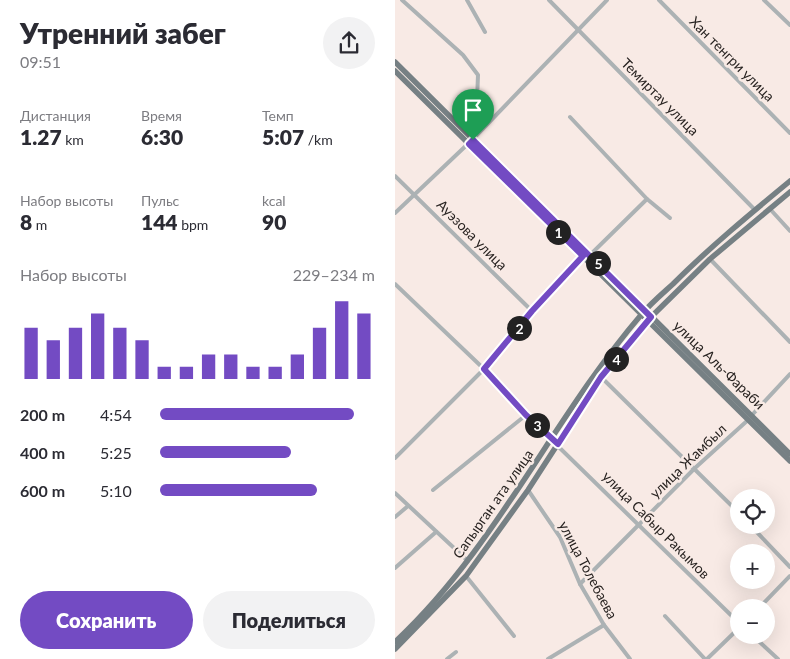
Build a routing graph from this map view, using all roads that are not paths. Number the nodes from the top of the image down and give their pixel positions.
1 (402, 0) edge
2 (467, 0) edge
3 (549, 0) edge
4 (607, 0) edge
5 (659, 0) edge
6 (764, 0) edge
7 (790, 25) edge
8 (578, 30) junction
9 (485, 32) dead end
10 (395, 62) edge
11 (395, 71) edge
12 (570, 117) dead end
13 (458, 125) junction
14 (790, 133) edge
15 (471, 142) junction
16 (395, 176) edge
17 (790, 181) edge
18 (790, 192) edge
19 (413, 194) junction
20 (647, 199) junction
21 (770, 209) junction
22 (755, 210) junction
23 (395, 213) edge
24 (670, 218) dead end
25 (790, 231) edge
26 (586, 257) junction
27 (709, 259) junction
28 (395, 284) edge
29 (532, 311) junction
30 (643, 312) junction
31 (649, 319) junction
32 (790, 342) edge
33 (484, 369) junction
34 (790, 374) edge
35 (601, 377) junction
36 (526, 415) junction
37 (750, 417) junction
38 (553, 439) junction
39 (558, 444) junction
40 (790, 454) edge
41 (395, 458) edge
42 (790, 461) edge
43 (695, 468) junction
44 (433, 490) dead end
45 (528, 490) junction
46 (395, 493) edge
47 (730, 504) edge
48 (408, 506) junction
49 (395, 517) edge
50 (639, 524) junction
51 (436, 532) junction
52 (759, 534) edge
53 (468, 561) junction
54 (790, 567) edge
55 (395, 568) edge
56 (466, 576) junction
57 (790, 576) edge
58 (580, 584) junction
59 (768, 599) edge
60 (730, 614) edge
61 (665, 616) dead end
62 (604, 625) junction
63 (514, 636) dead end
64 (730, 636) edge
65 (395, 642) edge
66 (762, 644) edge
67 (395, 650) edge
68 (456, 652) dead end
69 (447, 659) edge
70 (548, 659) edge
71 (630, 659) edge
72 (706, 659) edge
73 (778, 659) edge

1 - 13 street
2 - 9 street
3 - 8 street, Темиртау улица
4 - 8 street
5 - 14 street, Хан тенгри улица
6 - 7 street
8 - 15 street
8 - 22 street, Темиртау улица
10 - 13 main road, улица Аль-Фараби
11 - 15 main road, улица Аль-Фараби
12 - 20 street
13 - 15 main road, улица Аль-Фараби
15 - 19 street
15 - 26 main road, улица Аль-Фараби
16 - 19 street, Ауэзова улица
17 - 22 main road, Сапырган ата улица
18 - 21 main road, Сапырган ата улица
19 - 23 street
19 - 29 street, Ауэзова улица
20 - 24 street
20 - 26 street
21 - 25 street
21 - 27 main road, Сапырган ата улица
22 - 30 main road, Сапырган ата улица
26 - 29 street
26 - 30 main road, улица Аль-Фараби
27 - 31 main road, Сапырган ата улица
27 - 32 street
28 - 33 street, улица Сабыр Ракымов
29 - 33 street
30 - 31 main road, улица Аль-Фараби
30 - 38 main road, Сапырган ата улица
31 - 35 main road, Сапырган ата улица
31 - 37 main road, улица Аль-Фараби
33 - 36 street, улица Сабыр Ракымов
33 - 41 street
34 - 37 street, улица Жамбыл
35 - 39 main road, Сапырган ата улица
35 - 43 street
36 - 38 street, улица Сабыр Ракымов
36 - 44 street
37 - 40 main road, улица Аль-Фараби
37 - 42 main road, улица Аль-Фараби
37 - 43 street, улица Жамбыл
38 - 39 street, улица Сабыр Ракымов
38 - 53 main road, Сапырган ата улица
39 - 45 main road, Сапырган ата улица
39 - 50 street, улица Сабыр Ракымов
43 - 47 street
43 - 50 street, улица Жамбыл
45 - 56 main road, Сапырган ата улица
45 - 58 street, улица Толебаева
46 - 48 street
48 - 49 street
48 - 51 street
50 - 58 street, улица Жамбыл
50 - 60 street, улица Сабыр Ракымов
51 - 53 street
51 - 55 street
52 - 54 street
53 - 65 main road, Сапырган ата улица
56 - 63 street
56 - 67 main road, Сапырган ата улица
57 - 59 street
58 - 62 street, улица Толебаева
61 - 72 street
62 - 70 street
62 - 71 street, улица Толебаева
64 - 72 street
66 - 73 street
68 - 69 street

